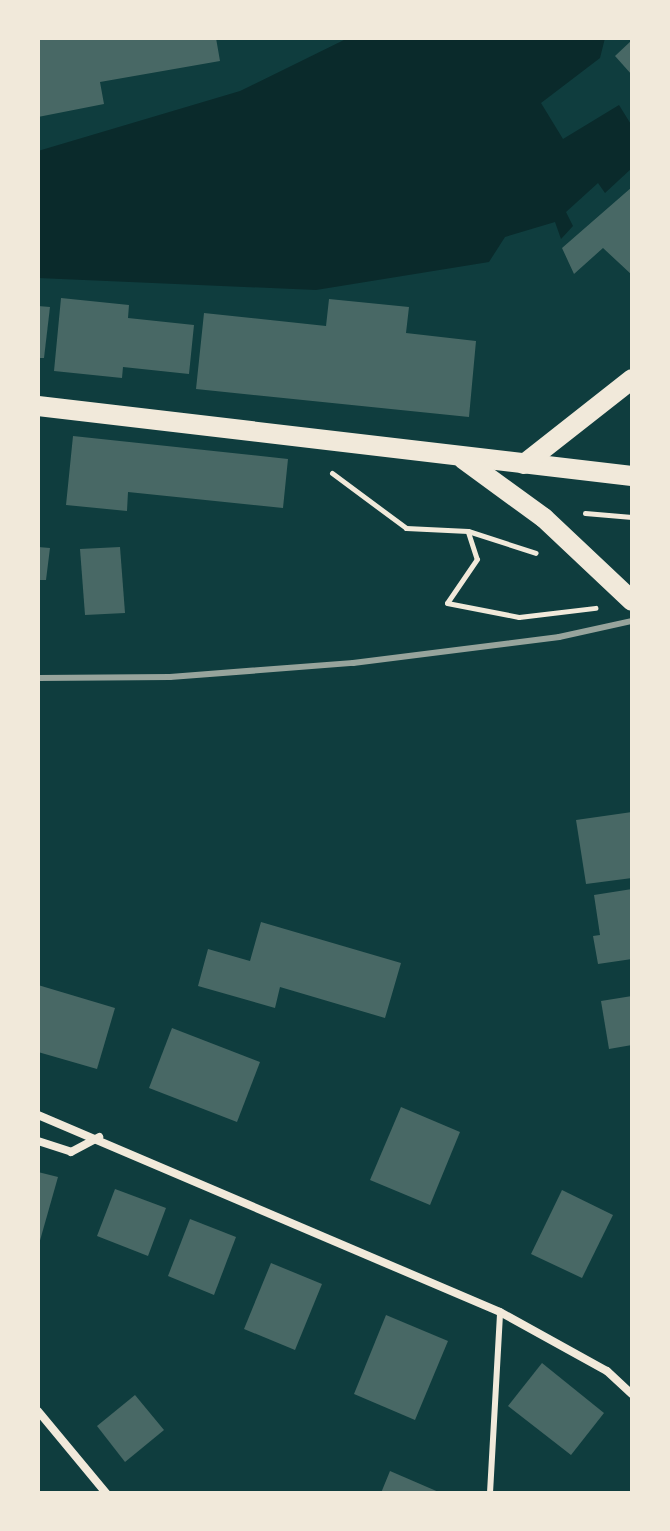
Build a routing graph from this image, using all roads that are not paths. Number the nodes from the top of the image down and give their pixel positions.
1 (632, 379) edge
2 (38, 406) edge
3 (460, 457) junction
4 (524, 464) junction
5 (632, 476) edge
6 (632, 601) edge
7 (38, 1115) edge
8 (99, 1137) junction
9 (38, 1141) edge
10 (500, 1312) junction
11 (632, 1394) edge
12 (38, 1411) edge
13 (106, 1493) edge
14 (490, 1493) edge

1 - 4 main road
2 - 3 main road
3 - 4 main road
3 - 6 main road
4 - 5 main road
7 - 8 street
8 - 9 street
8 - 10 street
10 - 11 street
10 - 14 lane
12 - 13 street

